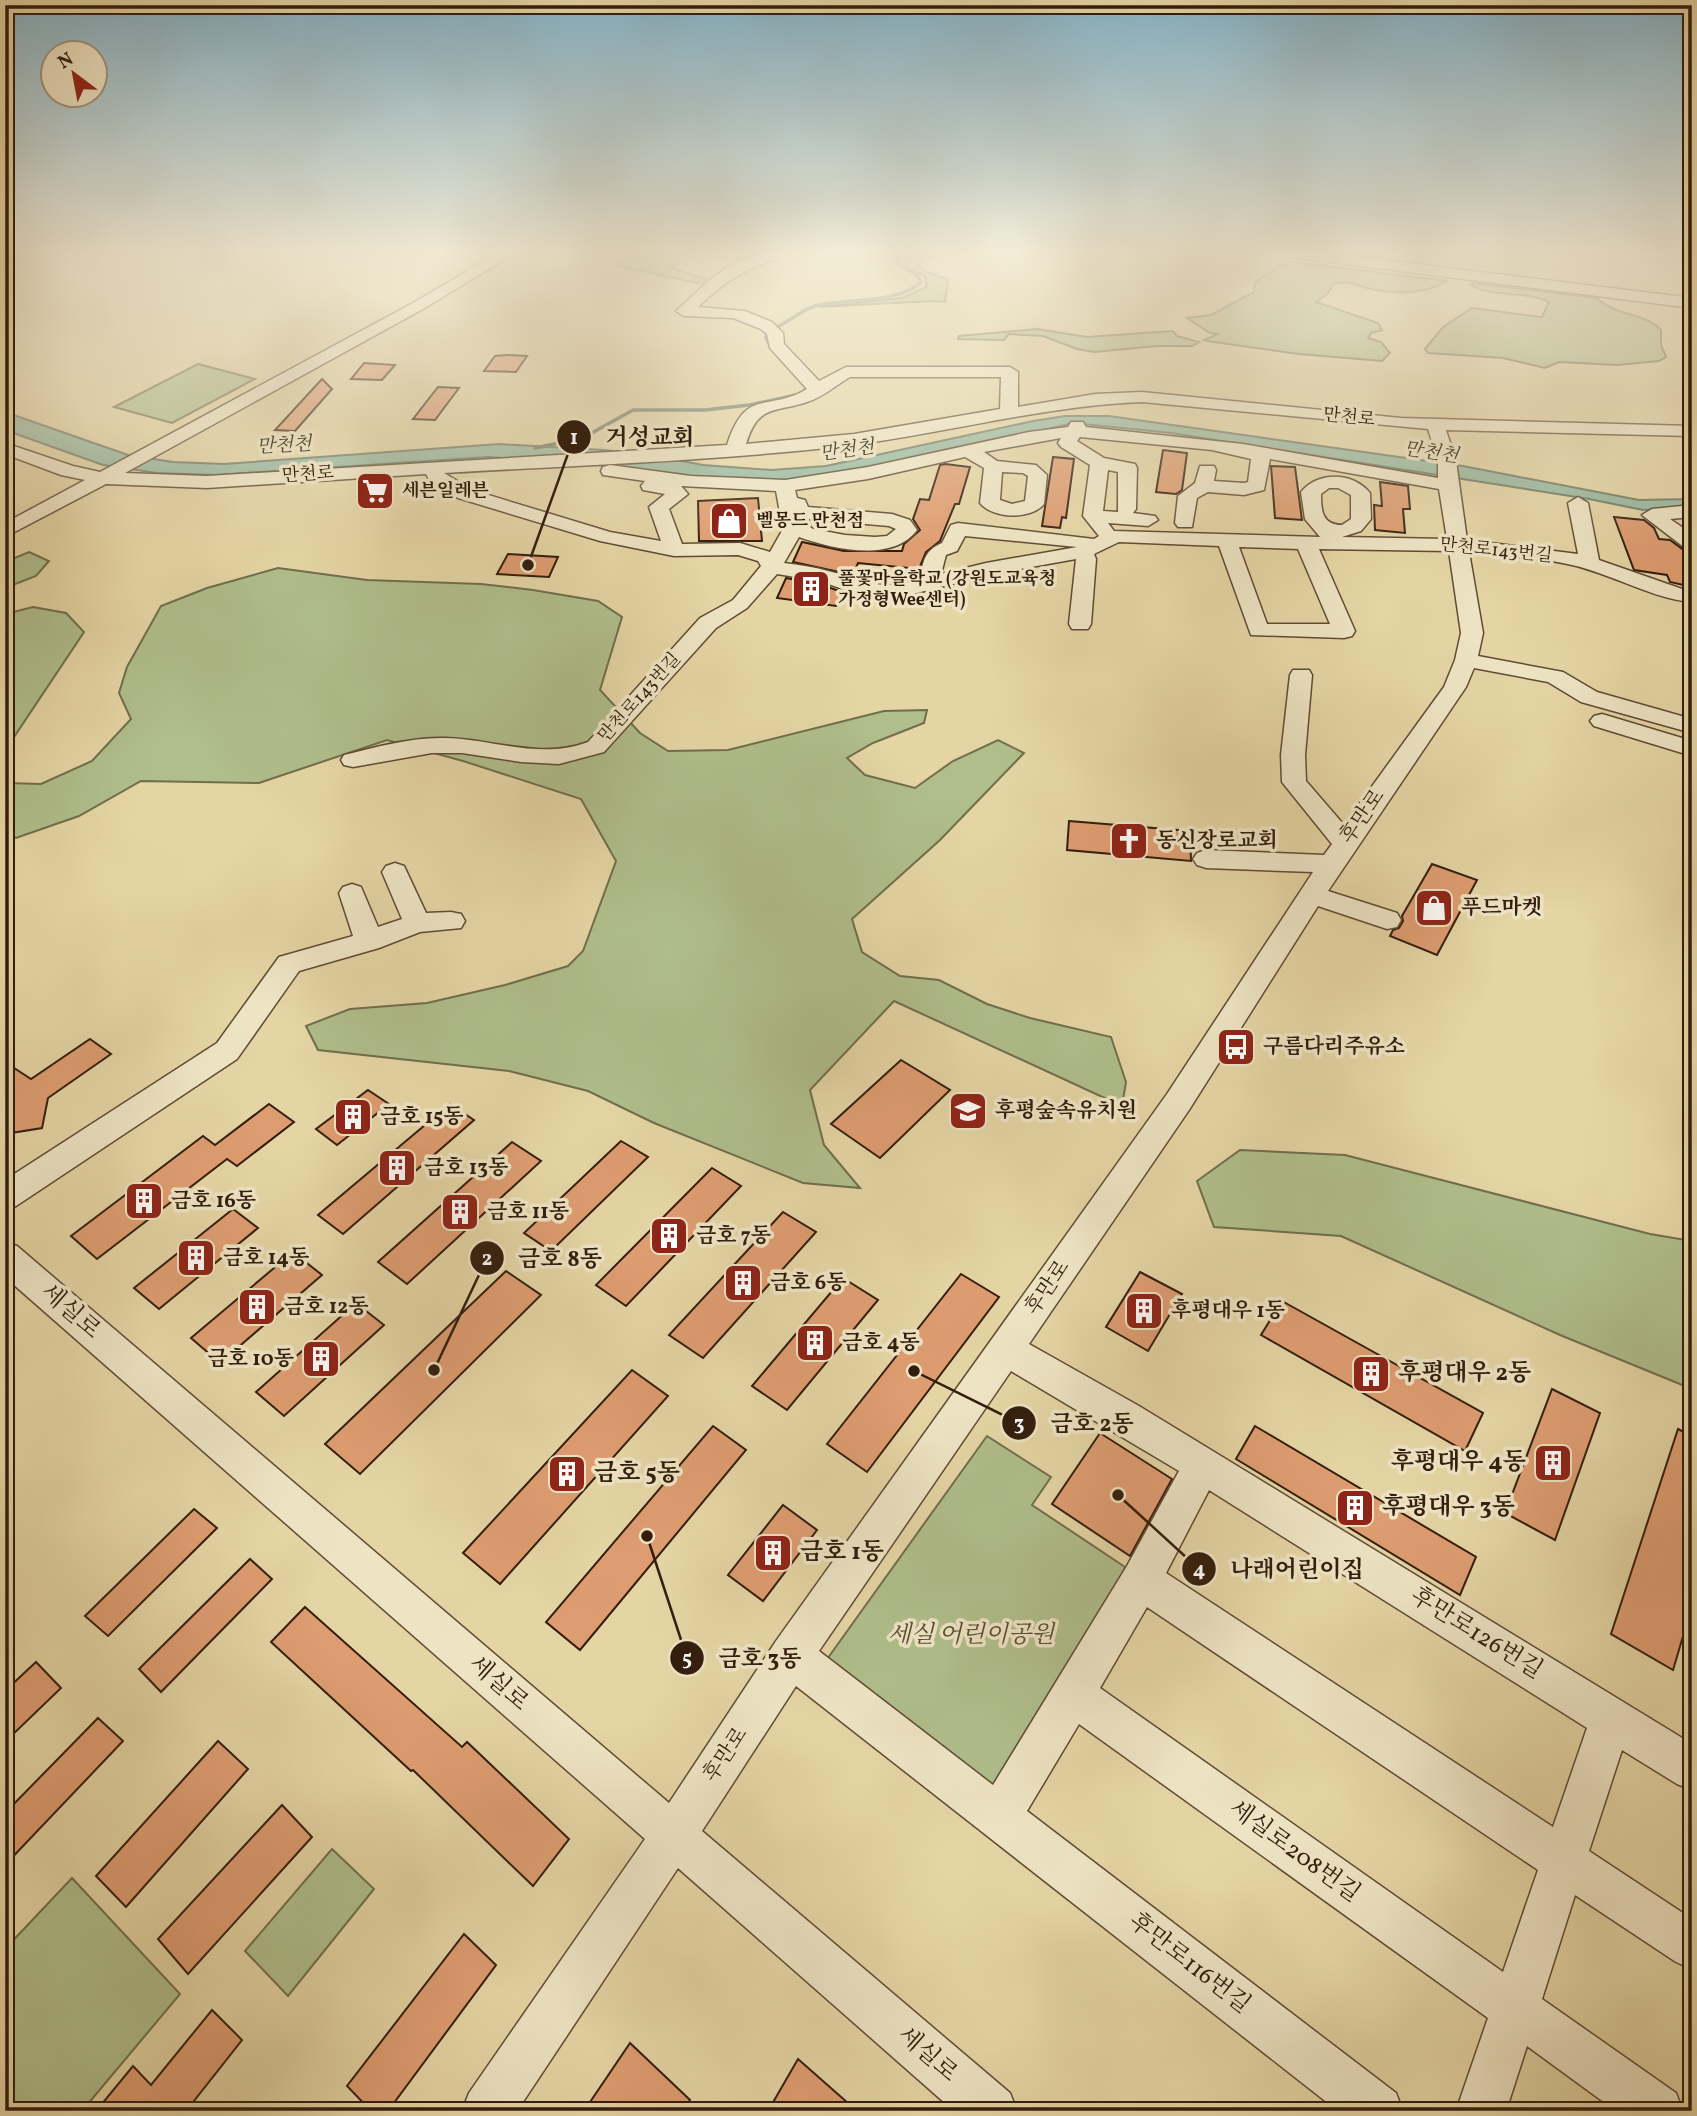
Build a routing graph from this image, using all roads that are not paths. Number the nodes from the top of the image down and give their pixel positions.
1 (336, 351) edge
2 (781, 351) edge
3 (816, 388) junction
4 (1009, 412) junction
5 (1076, 424) junction
6 (1435, 424) junction
7 (1692, 431) edge
8 (921, 433) junction
9 (1212, 445) junction
10 (5, 448) edge
11 (735, 450) junction
12 (970, 451) junction
13 (947, 454) junction
14 (543, 462) junction
15 (1099, 463) junction
16 (5, 464) edge
17 (993, 466) junction
18 (432, 467) junction
19 (1018, 467) junction
20 (68, 471) junction
21 (110, 474) junction
22 (1448, 476) junction
23 (785, 486) junction
24 (1204, 486) junction
25 (678, 494) junction
26 (1014, 500) dead end
27 (1578, 503) dead end
28 (1126, 509) dead end
29 (1692, 511) edge
30 (799, 512) junction
31 (1093, 516) junction
32 (1185, 523) junction
33 (5, 531) edge
34 (1338, 532) dead end
35 (1227, 540) junction
36 (1306, 543) junction
37 (1100, 544) junction
38 (1692, 544) edge
39 (1458, 545) junction
40 (674, 550) junction
41 (1590, 563) junction
42 (772, 567) junction
43 (928, 585) junction
44 (1688, 599) edge
45 (1080, 624) dead end
46 (1466, 660) junction
47 (1300, 676) dead end
48 (1589, 697) junction
49 (1692, 726) edge
50 (1692, 750) edge
51 (353, 760) dead end
52 (1339, 853) junction
53 (1206, 859) dead end
54 (395, 872) dead end
55 (352, 894) dead end
56 (1312, 895) junction
57 (451, 920) dead end
58 (1387, 920) dead end
59 (416, 923) junction
60 (369, 941) junction
61 (5, 1197) edge
62 (5, 1256) edge
63 (1007, 1350) junction
64 (1202, 1465) junction
65 (1140, 1580) junction
66 (791, 1656) junction
67 (1073, 1694) junction
68 (1611, 1718) junction
69 (1692, 1769) edge
70 (999, 1816) junction
71 (672, 1836) junction
72 (1564, 1863) junction
73 (1692, 1946) edge
74 (1515, 2010) junction
75 (487, 2111) edge
76 (992, 2111) edge
77 (1378, 2111) edge
78 (1481, 2111) edge
79 (1658, 2111) edge

1 - 21 street
2 - 3 street
3 - 4 street
3 - 11 street
4 - 5 street, 만천로
4 - 8 street, 만천로
5 - 6 street, 만천로
5 - 9 street
5 - 12 street
5 - 13 street
5 - 15 street
5 - 22 street
6 - 7 street, 만천로
6 - 22 street, 후만로
8 - 11 street, 만천로
8 - 13 street
9 - 24 street
9 - 24 street
10 - 20 street, 만천로
11 - 14 street, 만천로
12 - 17 street
12 - 30 street
13 - 23 street
14 - 18 street, 만천로
14 - 23 street
14 - 25 street
15 - 28 street
15 - 31 street
16 - 20 street, 만천로
17 - 19 street
17 - 19 street
18 - 21 street, 만천로
18 - 40 street, 만천로143번길
19 - 26 street
20 - 21 street, 만천로
21 - 33 street
22 - 39 street, 후만로
23 - 25 street
23 - 42 street
24 - 32 street
25 - 40 street
27 - 41 street
29 - 38 street
30 - 30 street
31 - 32 street
31 - 37 street
32 - 34 street
35 - 36 street, 만천로143번길
35 - 36 street
35 - 37 street, 만천로143번길
36 - 39 street, 만천로143번길
37 - 43 street, 만천로143번길
37 - 43 street
37 - 45 street
39 - 41 street, 만천로143번길
39 - 46 street, 후만로
40 - 42 street, 만천로143번길
41 - 44 street, 만천로143번길
42 - 43 street, 만천로143번길
42 - 51 street, 만천로143번길
46 - 48 street
46 - 52 street, 후만로
47 - 52 street
48 - 49 street
48 - 50 street
52 - 53 street
52 - 56 street, 후만로
54 - 59 street
55 - 60 street
56 - 58 street
56 - 63 street, 후만로
57 - 59 street
59 - 60 street
60 - 61 street
62 - 71 street, 세실로
63 - 64 street, 후만로126번길
63 - 66 street, 후만로
64 - 65 street
64 - 68 street, 후만로126번길
65 - 67 street
65 - 72 street
66 - 70 street, 후만로116번길
66 - 71 street, 후만로
67 - 70 street
67 - 74 street, 세실로208번길
68 - 69 street, 후만로126번길
68 - 72 street
70 - 77 street, 후만로116번길
71 - 75 street, 후만로
71 - 76 street, 세실로
72 - 73 street
72 - 74 street
74 - 78 street
74 - 79 street, 세실로208번길

